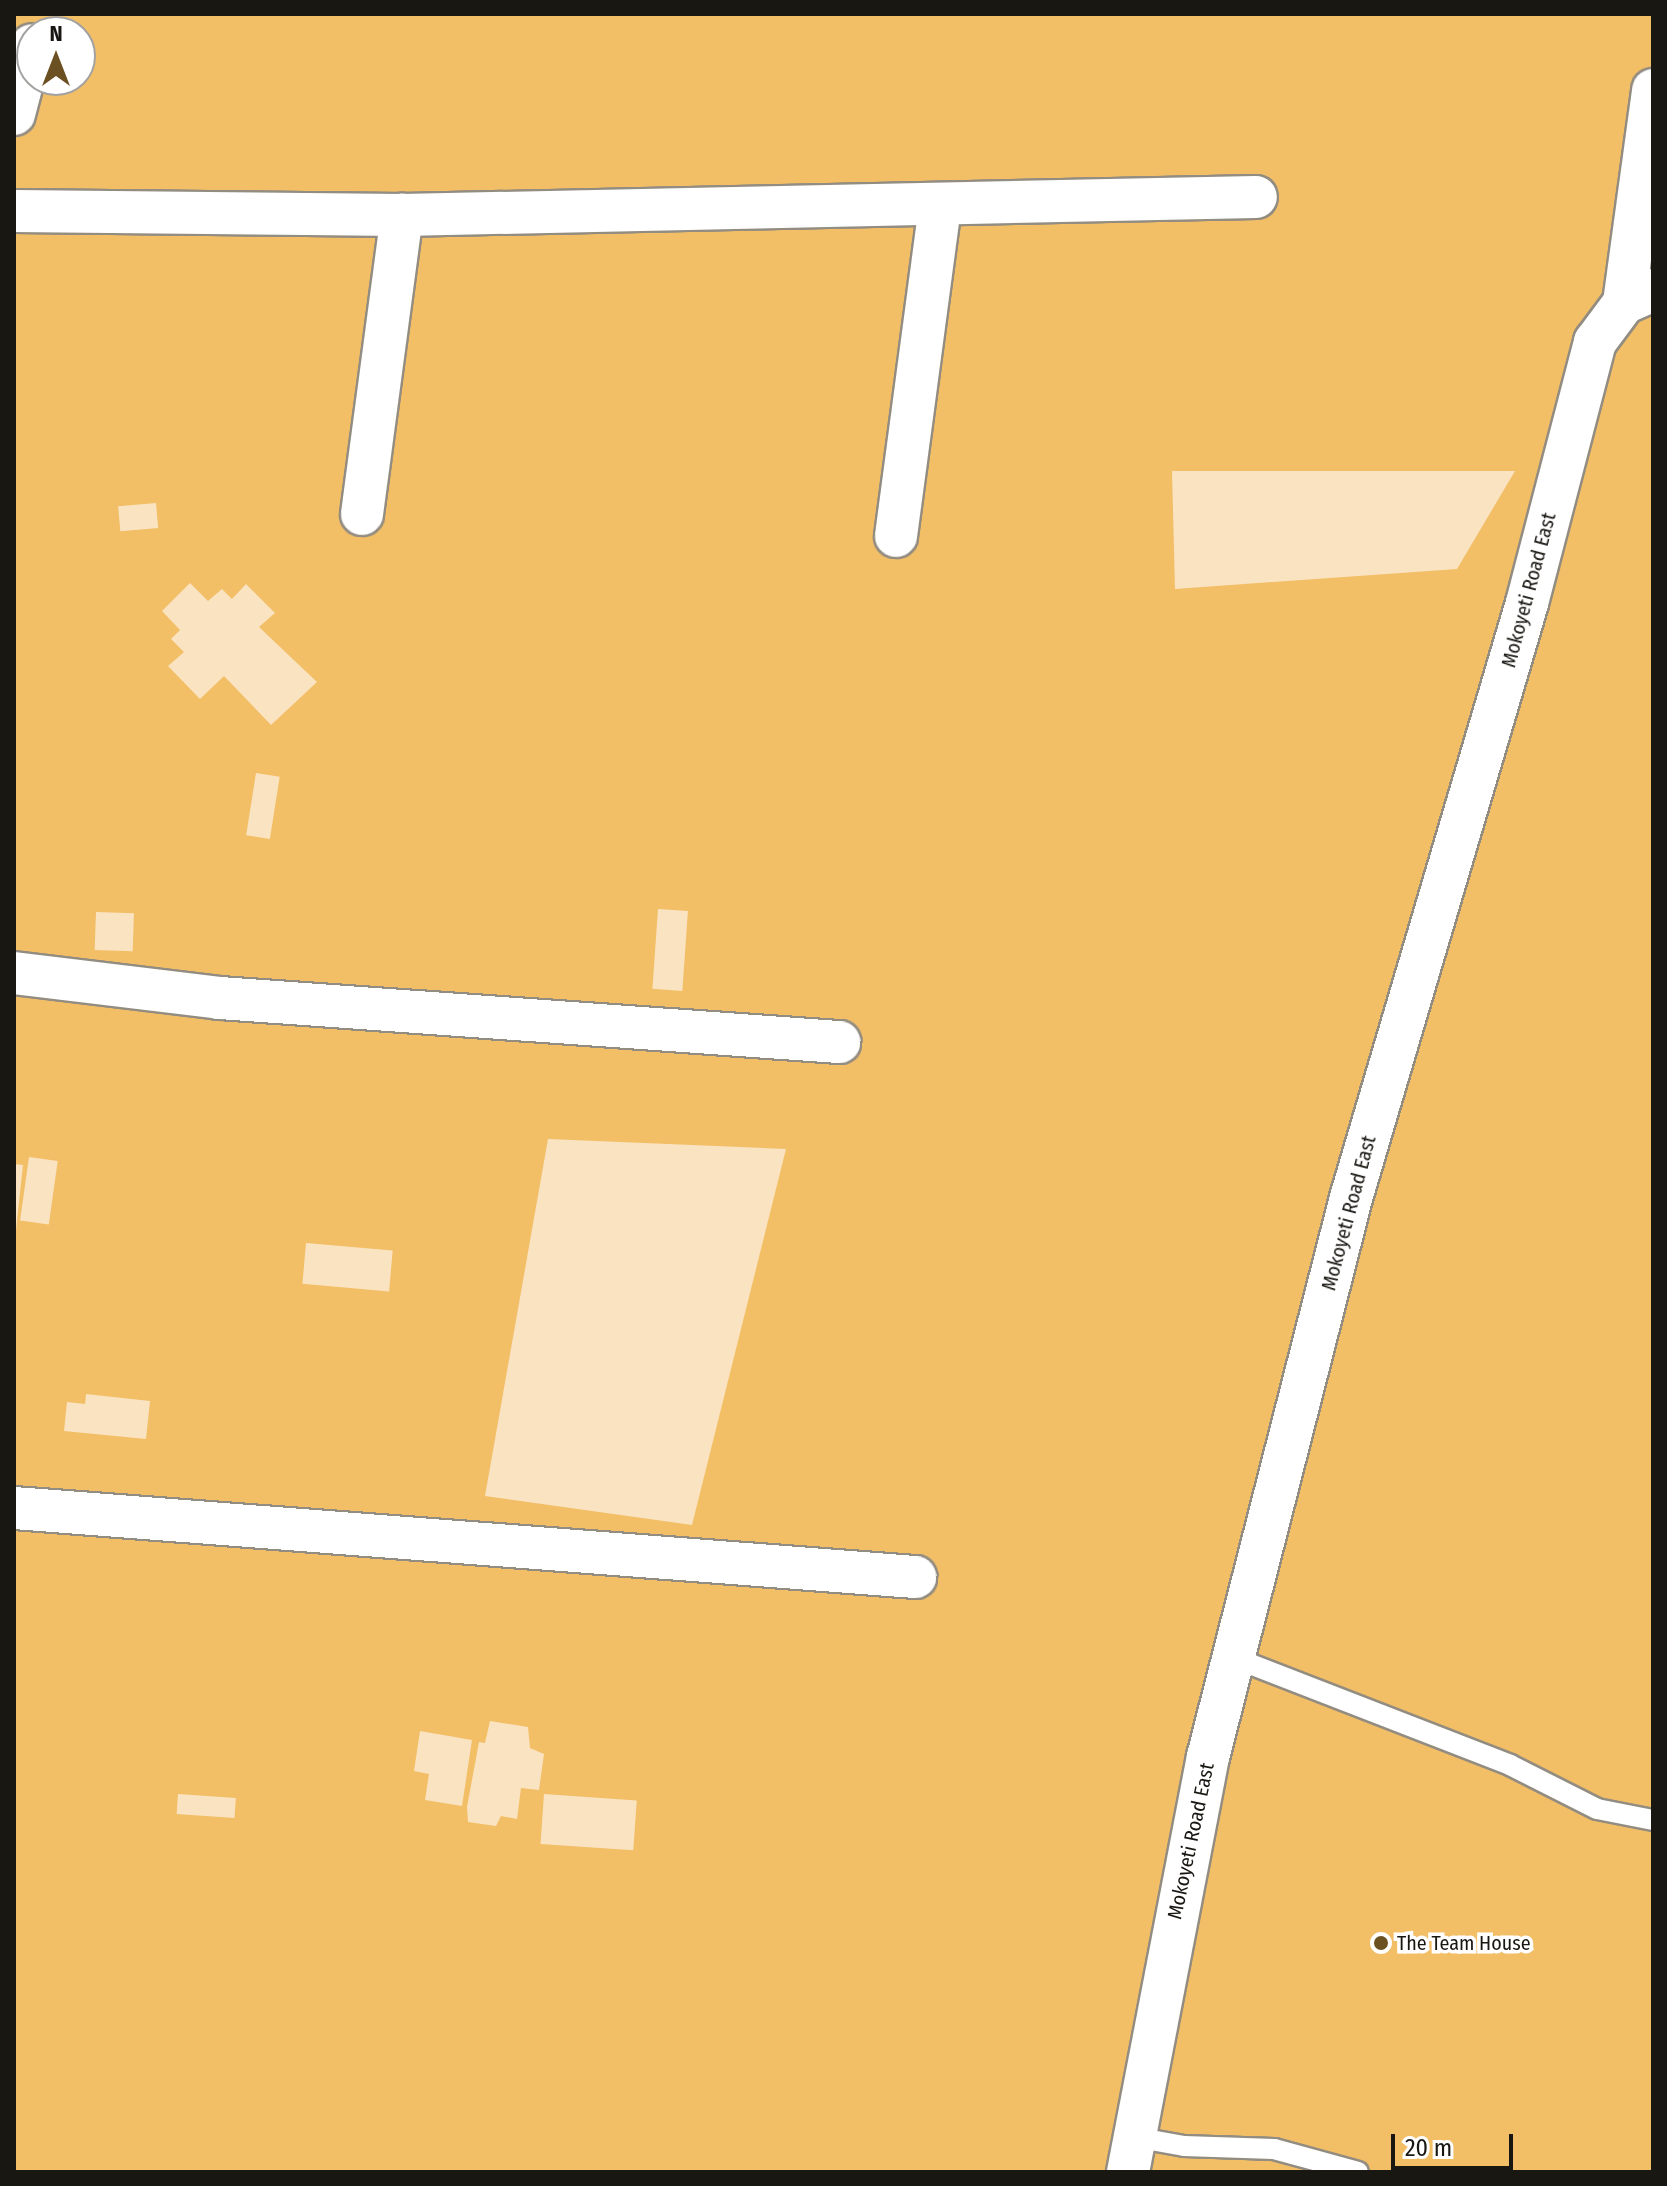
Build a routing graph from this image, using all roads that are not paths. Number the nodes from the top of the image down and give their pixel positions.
1 (1653, 90) edge
2 (1256, 197) dead end
3 (940, 205) junction
4 (14, 211) edge
5 (402, 215) junction
6 (1638, 297) edge
7 (362, 514) dead end
8 (896, 536) dead end
9 (14, 973) edge
10 (839, 1042) dead end
11 (14, 1508) edge
12 (915, 1577) dead end
13 (1232, 1657) junction
14 (1653, 1820) edge
15 (1131, 2155) edge
16 (1358, 2172) edge

1 - 6 street
2 - 3 street
3 - 5 street
3 - 8 street
4 - 5 street
5 - 7 street
6 - 13 street, Mokoyeti Road East
9 - 10 street
11 - 12 street
13 - 14 lane
13 - 15 street, Mokoyeti Road East
15 - 16 lane

